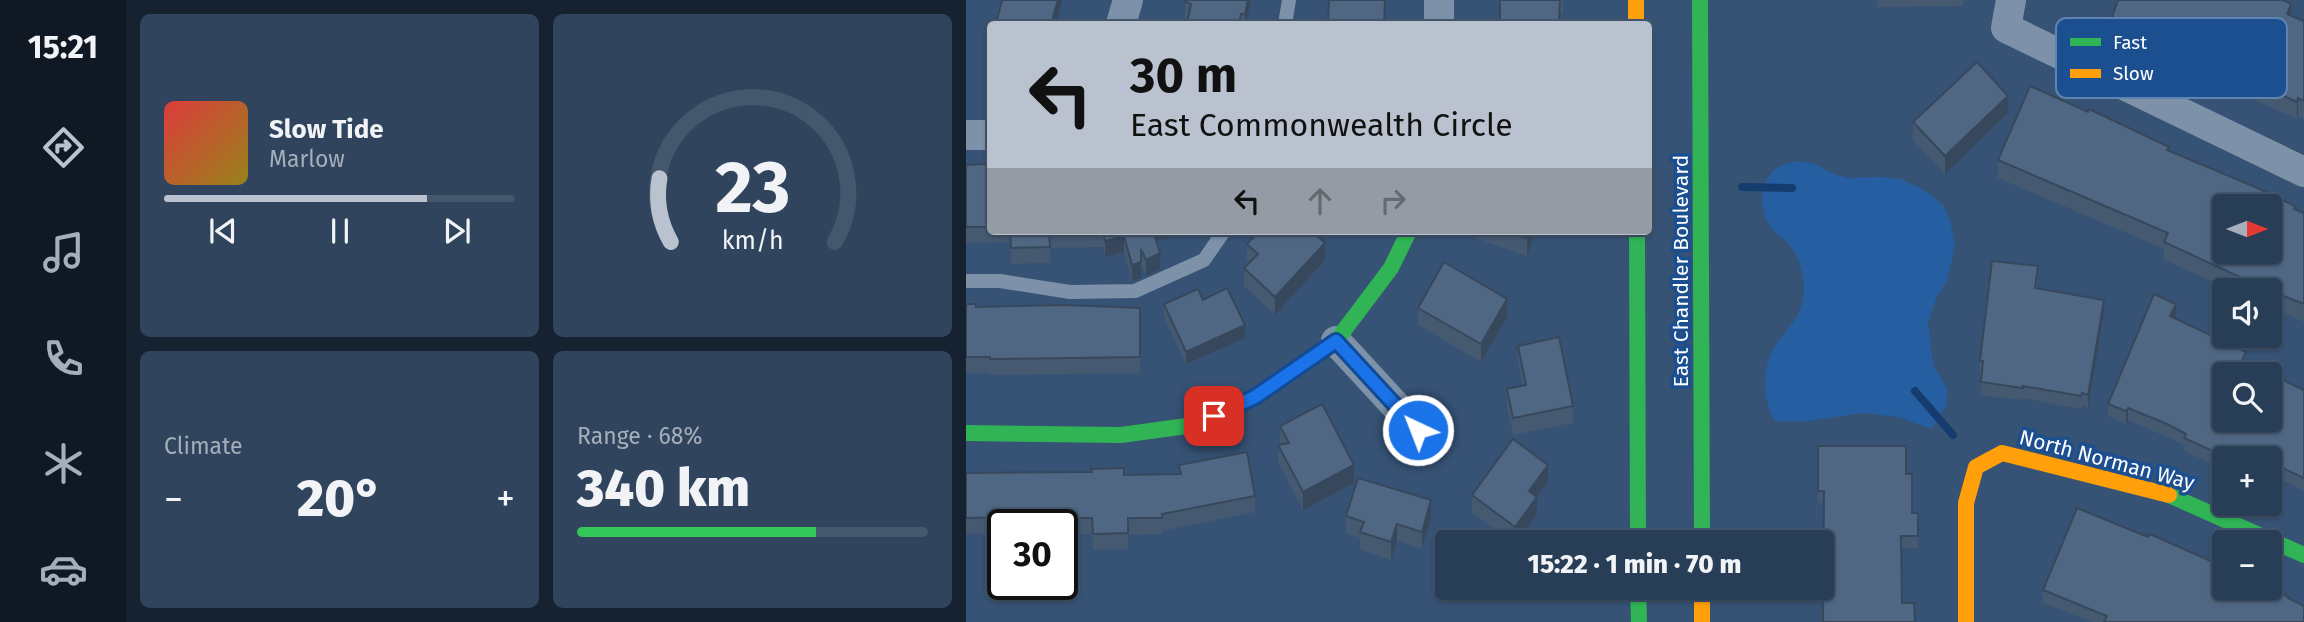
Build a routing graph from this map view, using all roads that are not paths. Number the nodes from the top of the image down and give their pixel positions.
1 (1128, 0) edge
2 (1289, 0) edge
3 (1439, 0) edge
4 (1636, 0) edge
5 (1700, 0) edge
6 (2008, 14) edge
7 (1122, 21) edge
8 (1286, 21) edge
9 (1439, 21) edge
10 (1636, 21) edge
11 (2056, 40) edge
12 (2165, 98) edge
13 (966, 135) edge
14 (987, 135) edge
15 (2304, 172) edge
16 (1221, 235) edge
17 (1407, 235) edge
18 (1637, 235) edge
19 (966, 281) edge
20 (1336, 341) junction
21 (1418, 430) dead end
22 (966, 433) edge
23 (1638, 530) edge
24 (1702, 530) edge
25 (2304, 555) edge
26 (1639, 600) edge
27 (1702, 600) edge
28 (1639, 622) edge
29 (1702, 622) edge
30 (1966, 622) edge

1 - 7 street
2 - 8 lane
3 - 9 street
4 - 10 street
5 - 24 street, East Chandler Boulevard
6 - 11 street
12 - 15 street
13 - 14 street
16 - 19 lane
17 - 20 street
18 - 23 street, East Chandler Boulevard
20 - 21 street
20 - 22 street
25 - 30 street, North Norman Way
26 - 28 street
27 - 29 street

